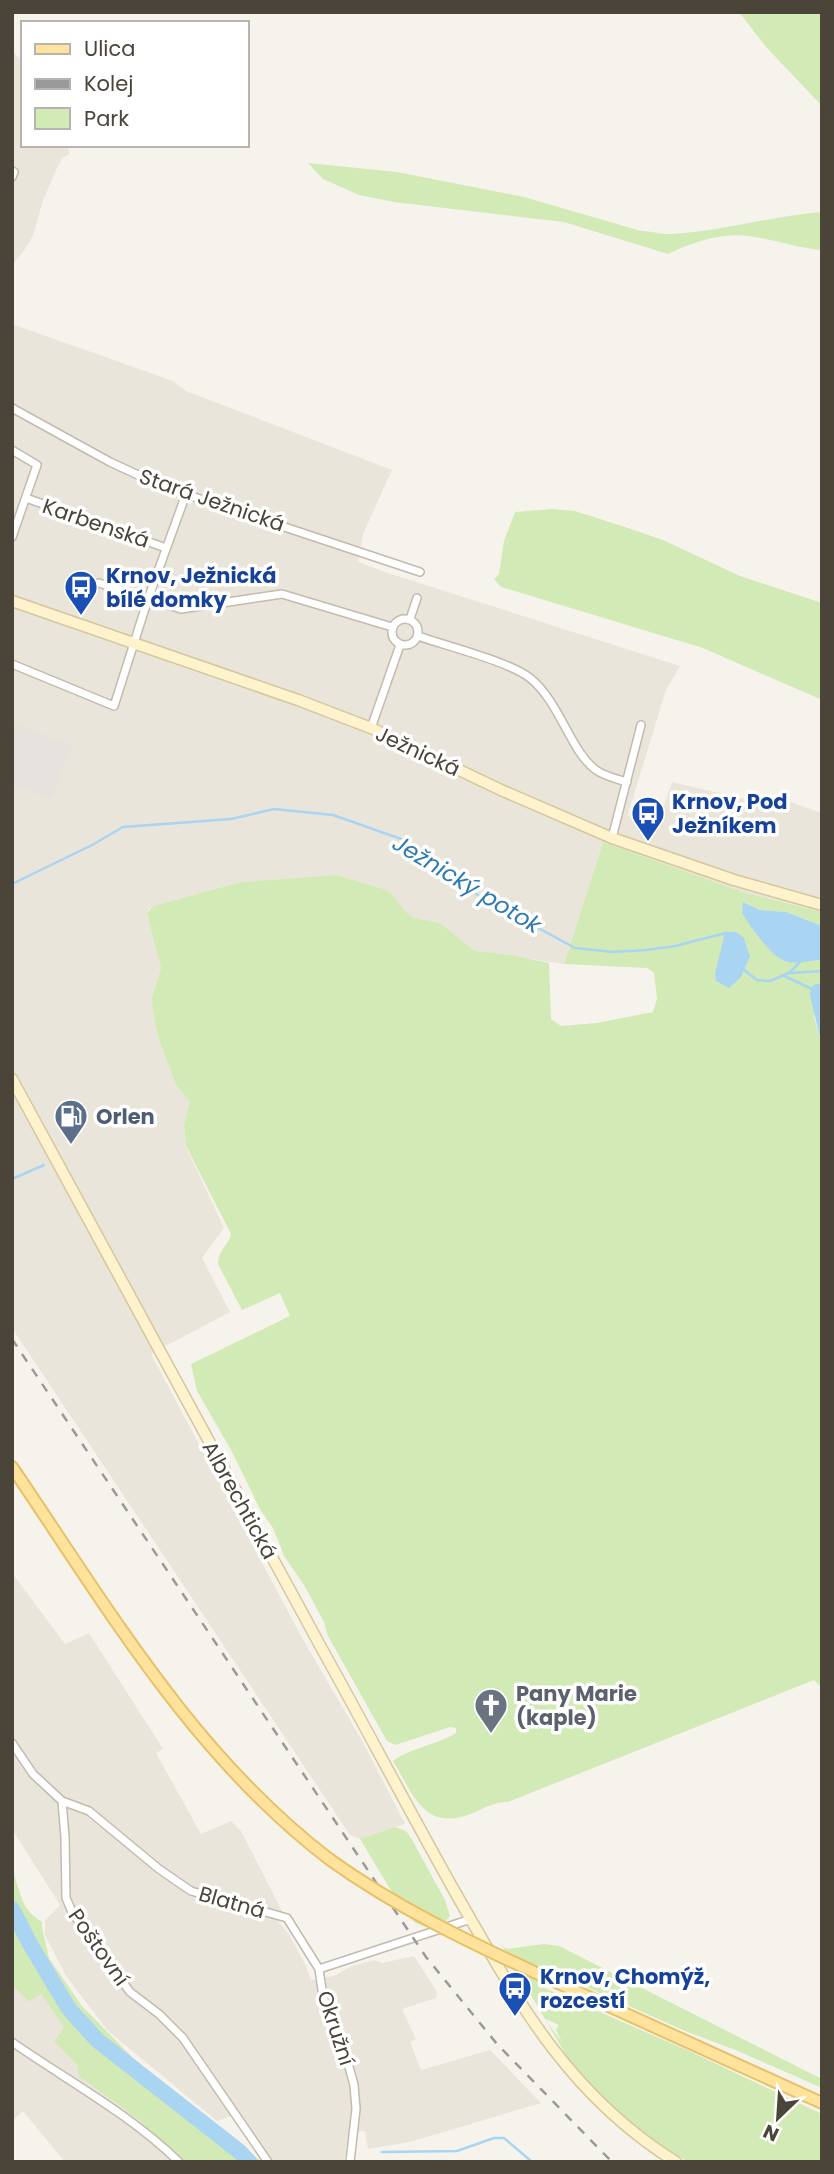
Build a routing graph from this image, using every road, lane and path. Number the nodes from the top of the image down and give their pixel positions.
1 (12, 408) edge
2 (12, 450) edge
3 (186, 494) junction
4 (26, 499) junction
5 (12, 537) edge
6 (166, 548) junction
7 (420, 572) dead end
8 (99, 583) dead end
9 (417, 598) dead end
10 (148, 599) junction
11 (12, 601) edge
12 (410, 619) junction
13 (392, 627) junction
14 (418, 636) junction
15 (134, 643) junction
16 (400, 645) junction
17 (12, 664) edge
18 (641, 725) dead end
19 (372, 728) junction
20 (626, 782) junction
21 (612, 838) junction
22 (822, 905) edge
23 (12, 1079) edge
24 (12, 1467) edge
25 (12, 1743) edge
26 (62, 1801) junction
27 (471, 1919) junction
28 (319, 1969) junction
29 (12, 2042) edge
30 (822, 2104) edge
31 (179, 2162) edge
32 (268, 2162) edge
33 (350, 2162) edge
34 (676, 2162) edge

1 - 3 street, Stará Ježnická
2 - 4 street, Karbenská
3 - 6 street
3 - 7 street, Stará Ježnická
4 - 5 street, Karbenská
4 - 6 street, Karbenská
6 - 10 street
8 - 10 street
9 - 12 street
10 - 13 street
10 - 15 street
11 - 15 main road, Ježnická
12 - 13 street
12 - 14 street
13 - 16 street
14 - 16 street
14 - 20 street
15 - 17 street
15 - 19 main road, Ježnická
16 - 19 street
18 - 20 street
19 - 21 main road, Ježnická
20 - 21 street
21 - 22 main road, Ježnická
23 - 27 main road, Albrechtická
24 - 30 main road, bridge
25 - 26 street
26 - 28 street, Blatná
26 - 32 street, Poštovní
27 - 28 street, Okružní
27 - 34 main road, Albrechtická
28 - 33 street, Okružní
29 - 31 street

